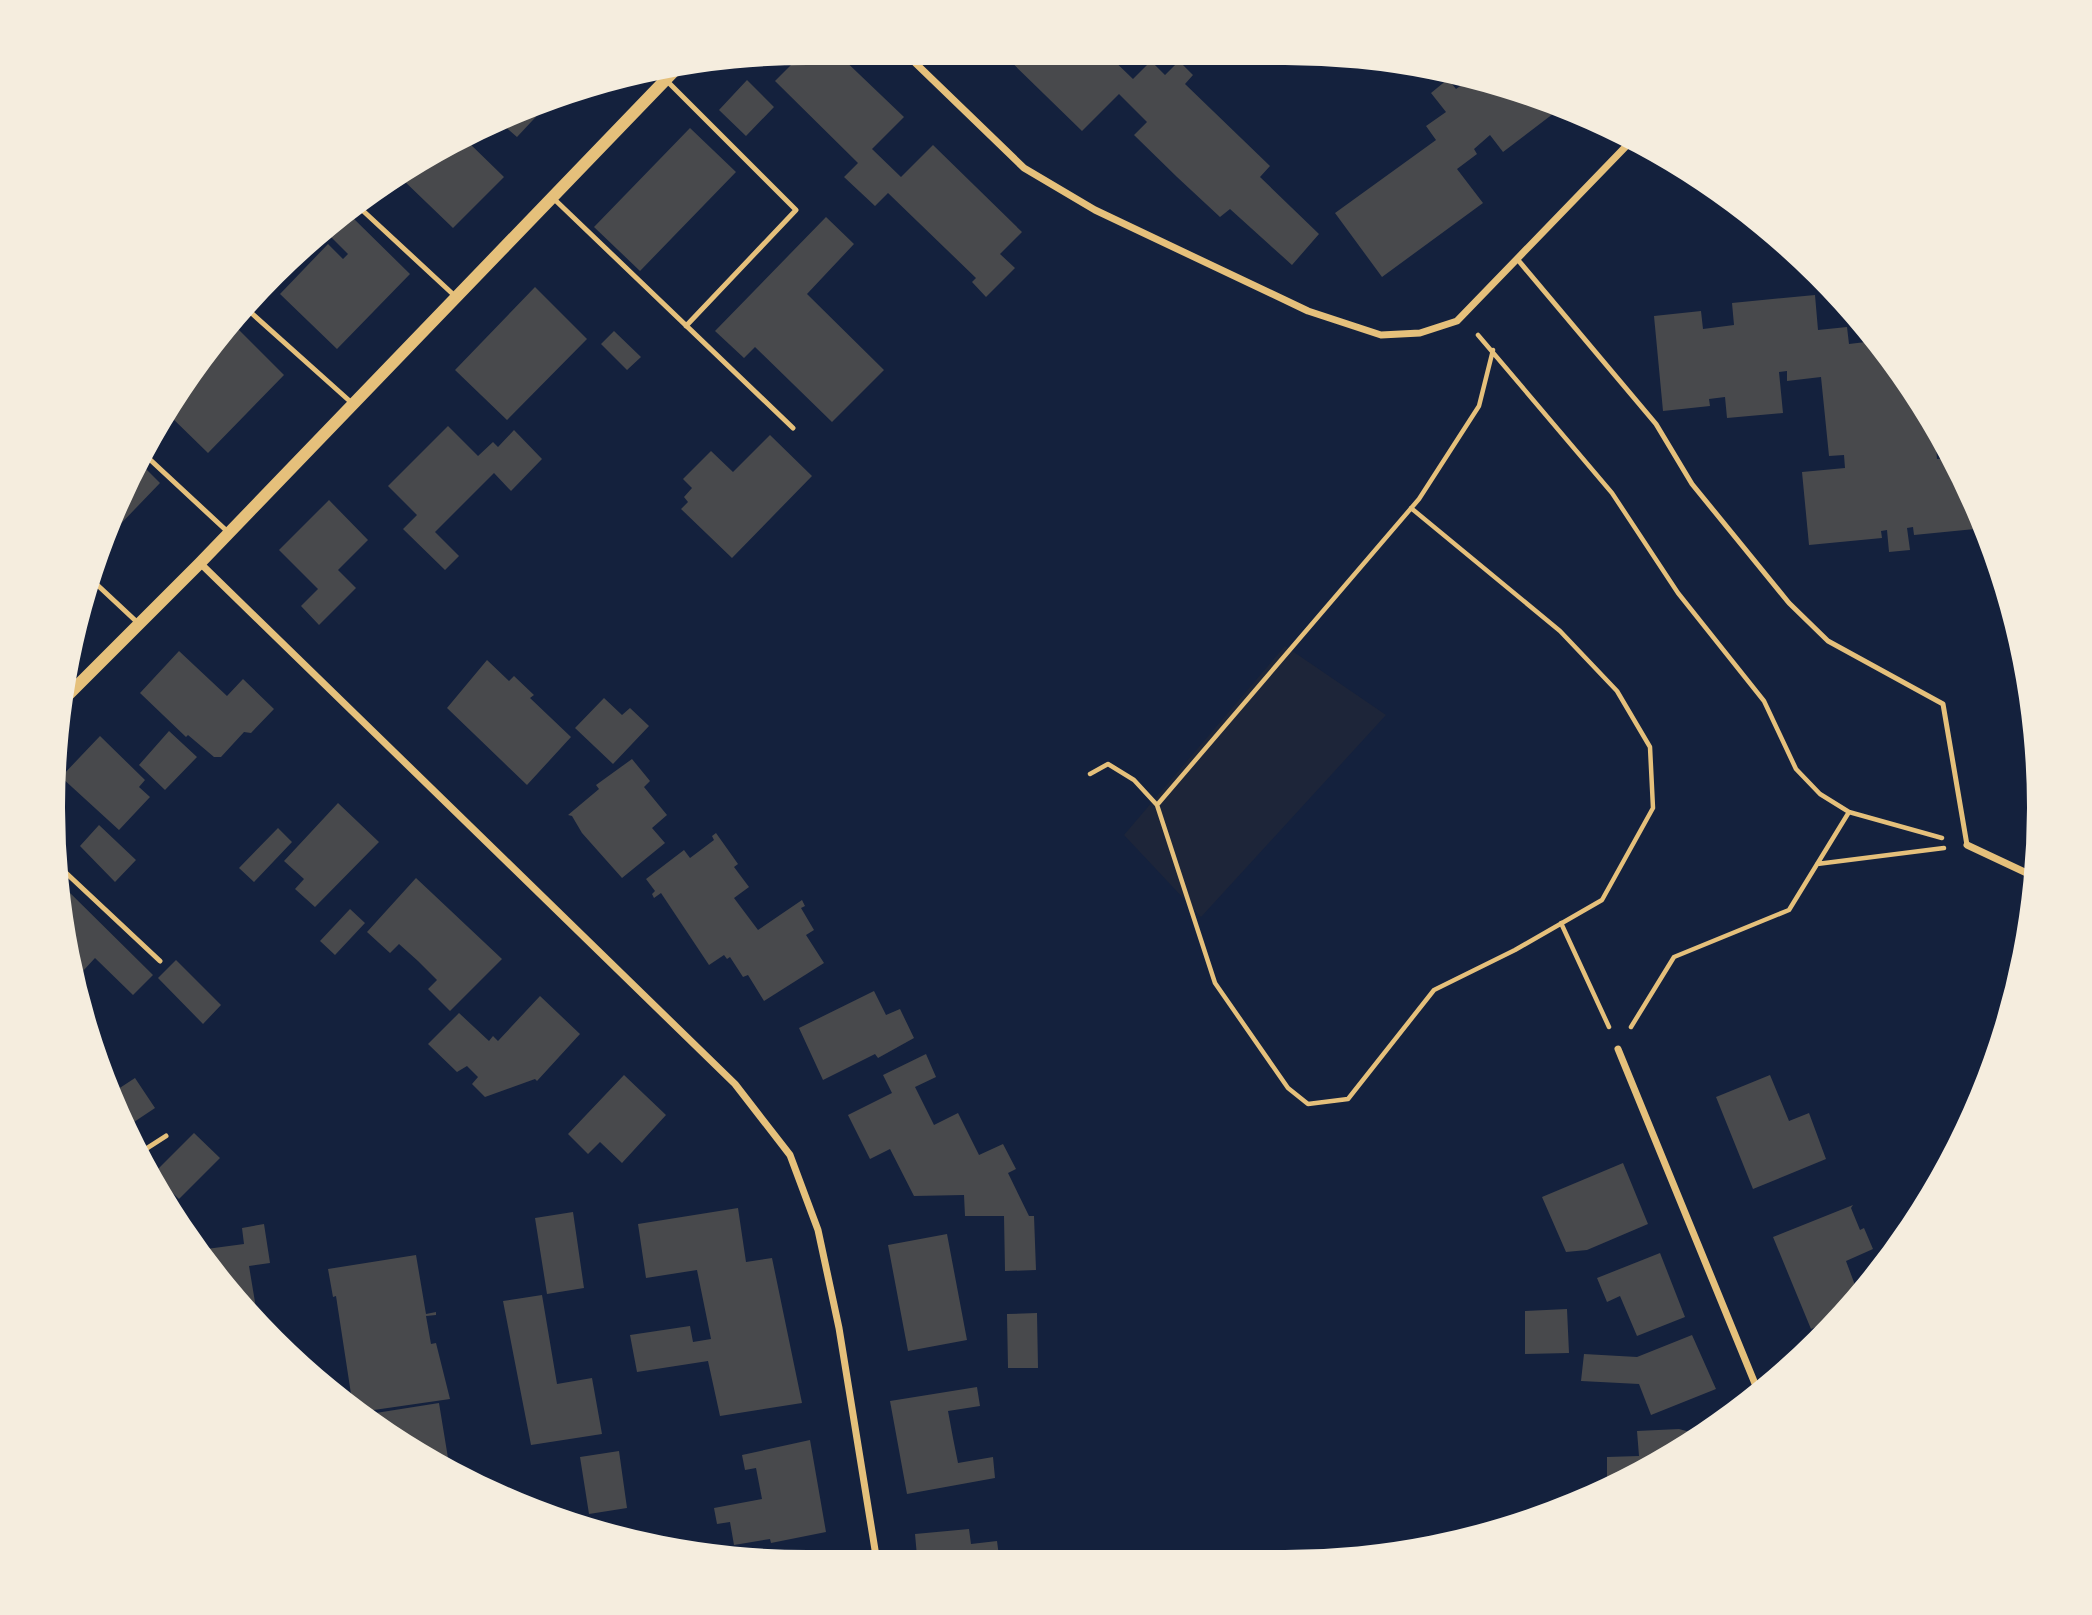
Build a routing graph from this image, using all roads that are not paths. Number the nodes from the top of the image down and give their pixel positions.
1 (917, 65) edge
2 (672, 77) edge
3 (667, 78) edge
4 (1625, 147) edge
5 (552, 197) junction
6 (364, 212) edge
7 (1518, 260) junction
8 (456, 297) junction
9 (253, 314) edge
10 (686, 326) junction
11 (353, 404) junction
12 (793, 428) dead end
13 (151, 460) edge
14 (229, 533) junction
15 (200, 563) junction
16 (99, 586) edge
17 (139, 624) junction
18 (75, 688) edge
19 (1966, 845) joint
20 (2024, 872) edge
21 (68, 875) edge
22 (160, 961) dead end
23 (1618, 1049) road end
24 (166, 1136) dead end
25 (147, 1148) edge
26 (1754, 1382) edge
27 (875, 1550) edge

1 - 7 street
2 - 10 lane
3 - 5 street
4 - 7 street
5 - 8 street
5 - 10 lane
6 - 8 lane
7 - 19 lane
8 - 11 street
9 - 11 lane
10 - 12 lane
11 - 14 street
13 - 14 lane
14 - 15 street
15 - 17 street
15 - 27 street
16 - 17 lane
17 - 18 street
19 - 20 street
21 - 22 lane
23 - 26 street
24 - 25 lane

